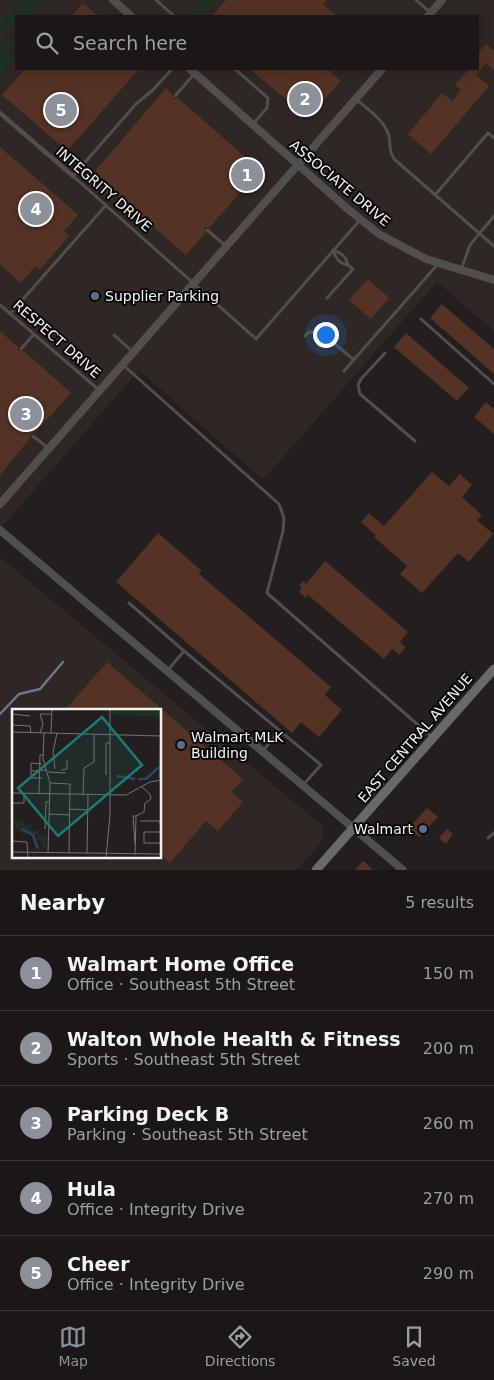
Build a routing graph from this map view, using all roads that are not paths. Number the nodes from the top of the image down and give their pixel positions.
1 (113, 0) edge
2 (156, 0) edge
3 (416, 0) edge
4 (442, 0) edge
5 (130, 15) edge
6 (173, 15) edge
7 (429, 15) edge
8 (171, 70) edge
9 (236, 70) edge
10 (381, 70) edge
11 (192, 71) edge
12 (175, 96) dead end
13 (356, 99) junction
14 (0, 113) edge
15 (253, 124) junction
16 (494, 138) edge
17 (298, 164) junction
18 (72, 176) junction
19 (435, 194) junction
20 (106, 205) junction
21 (494, 216) edge
22 (360, 220) junction
23 (208, 230) dead end
24 (479, 233) junction
25 (226, 246) junction
26 (494, 246) edge
27 (333, 250) junction
28 (439, 263) junction
29 (348, 265) junction
30 (461, 270) junction
31 (494, 280) edge
32 (194, 283) junction
33 (327, 298) dead end
34 (0, 305) edge
35 (10, 314) junction
36 (421, 319) dead end
37 (34, 334) junction
38 (114, 335) dead end
39 (305, 336) dead end
40 (21, 349) dead end
41 (133, 352) junction
42 (385, 353) dead end
43 (354, 360) junction
44 (122, 364) junction
45 (344, 371) dead end
46 (494, 384) edge
47 (100, 391) junction
48 (33, 436) dead end
49 (416, 441) dead end
50 (48, 449) junction
51 (0, 504) edge
52 (0, 530) edge
53 (128, 603) dead end
54 (184, 652) junction
55 (494, 669) edge
56 (168, 671) junction
57 (279, 730) junction
58 (433, 738) junction
59 (263, 751) junction
60 (303, 785) junction
61 (353, 828) junction
62 (494, 833) edge
63 (488, 838) dead end
64 (316, 870) edge
65 (402, 870) edge

1 - 5 street
2 - 6 lane
3 - 7 lane
4 - 7 street
8 - 18 lane
9 - 15 lane
10 - 13 street
11 - 12 lane
11 - 15 street, ASSOCIATE DRIVE
13 - 17 street
13 - 19 lane
14 - 18 street, INTEGRITY DRIVE
15 - 17 street, ASSOCIATE DRIVE
16 - 19 lane
17 - 22 street, ASSOCIATE DRIVE
17 - 25 street
18 - 20 lane, INTEGRITY DRIVE
19 - 24 lane
20 - 32 lane, INTEGRITY DRIVE
20 - 35 lane
21 - 24 lane
22 - 27 lane
22 - 28 street, ASSOCIATE DRIVE
23 - 25 lane
24 - 26 lane
24 - 30 lane
25 - 32 street
27 - 29 lane
27 - 29 lane
27 - 32 lane, INTEGRITY DRIVE
28 - 30 street, ASSOCIATE DRIVE
28 - 43 lane
29 - 33 lane
30 - 31 street, ASSOCIATE DRIVE
32 - 41 street
34 - 35 lane, RESPECT DRIVE
35 - 37 lane, RESPECT DRIVE
36 - 46 lane
37 - 40 lane
37 - 47 lane, RESPECT DRIVE
38 - 41 lane
39 - 43 lane
41 - 44 street
42 - 49 lane
43 - 45 lane
44 - 47 street
44 - 58 lane
47 - 50 street
48 - 50 lane
50 - 51 street
52 - 56 street
53 - 54 lane
54 - 56 lane
54 - 57 lane
55 - 58 main road, EAST CENTRAL AVENUE
56 - 59 street
57 - 59 lane
57 - 60 lane
58 - 61 main road, EAST CENTRAL AVENUE
59 - 60 street
60 - 61 street
61 - 64 main road, EAST CENTRAL AVENUE
61 - 65 street
62 - 63 lane

